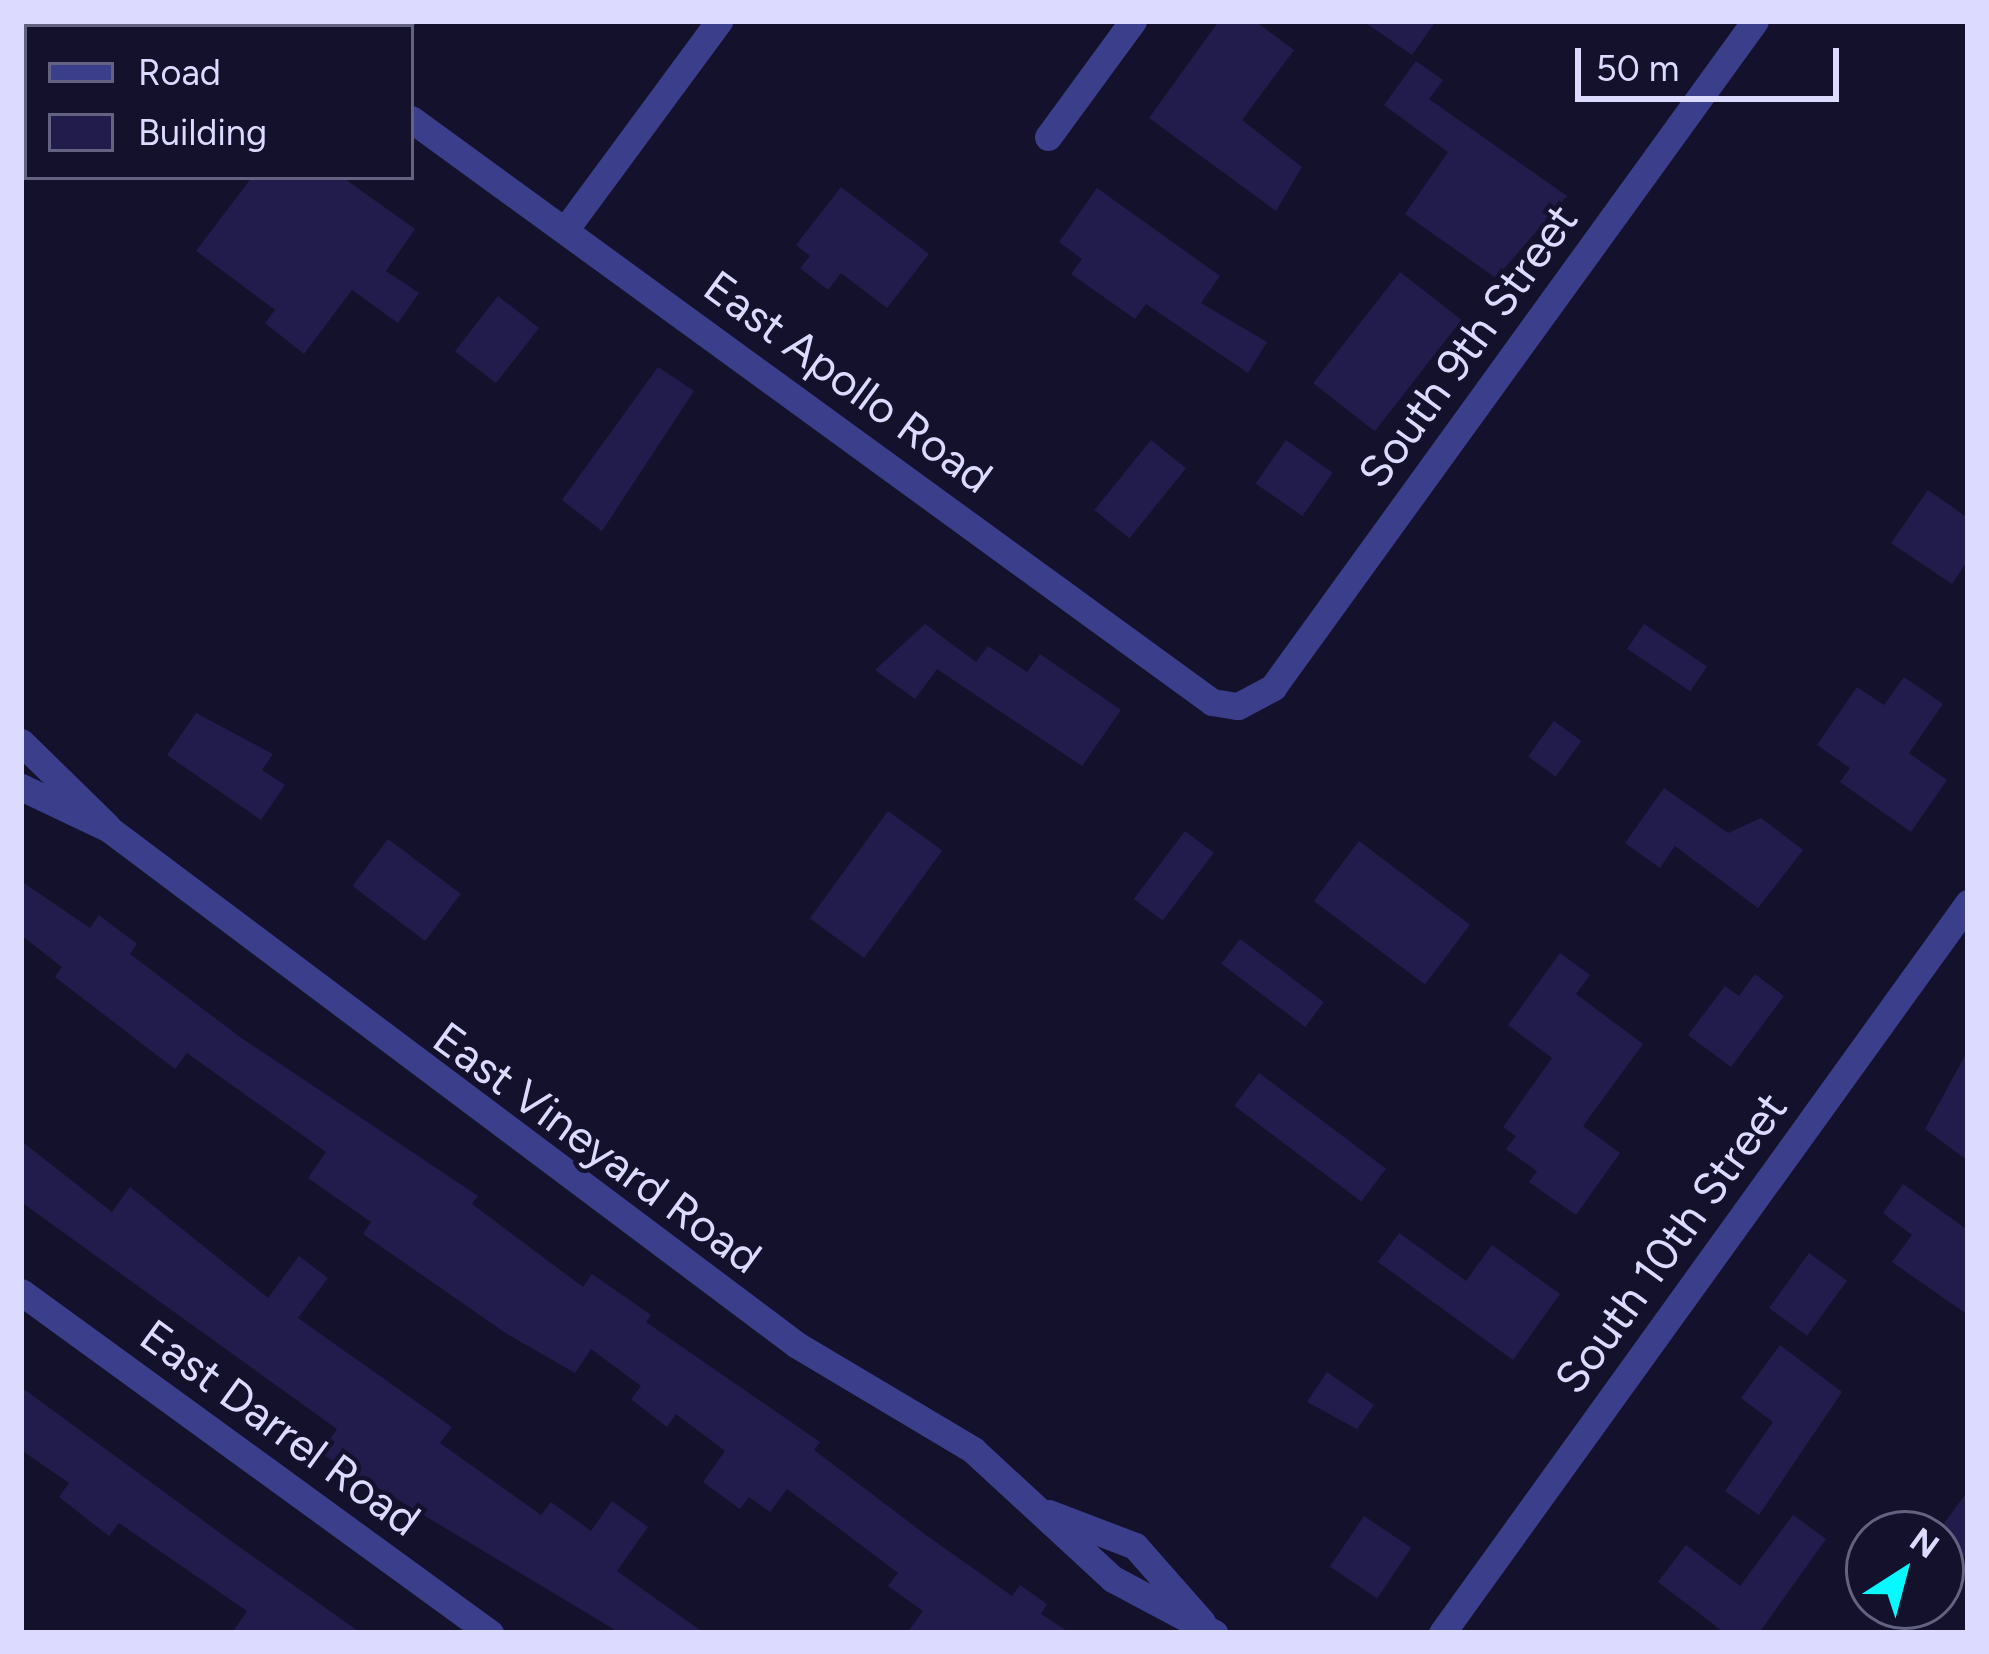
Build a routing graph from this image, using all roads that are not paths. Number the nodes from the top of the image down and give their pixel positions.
1 (719, 21) edge
2 (1133, 21) edge
3 (1755, 21) edge
4 (414, 121) edge
5 (1048, 137) dead end
6 (566, 230) junction
7 (1238, 706) joint
8 (21, 742) edge
9 (21, 787) edge
10 (110, 829) junction
11 (1968, 903) edge
12 (21, 1292) edge
13 (1049, 1513) junction
14 (1211, 1630) edge
15 (490, 1633) edge
16 (1442, 1633) edge

1 - 6 street
2 - 5 street
3 - 7 street, South 9th Street
4 - 6 street, East Apollo Road
6 - 7 street, East Apollo Road
8 - 10 street, East Vineyard Road
9 - 10 street, East Vineyard Road
10 - 13 street, East Vineyard Road
11 - 16 street, South 10th Street
12 - 15 street, East Darrel Road
13 - 14 street, East Vineyard Road
13 - 14 street, East Vineyard Road

